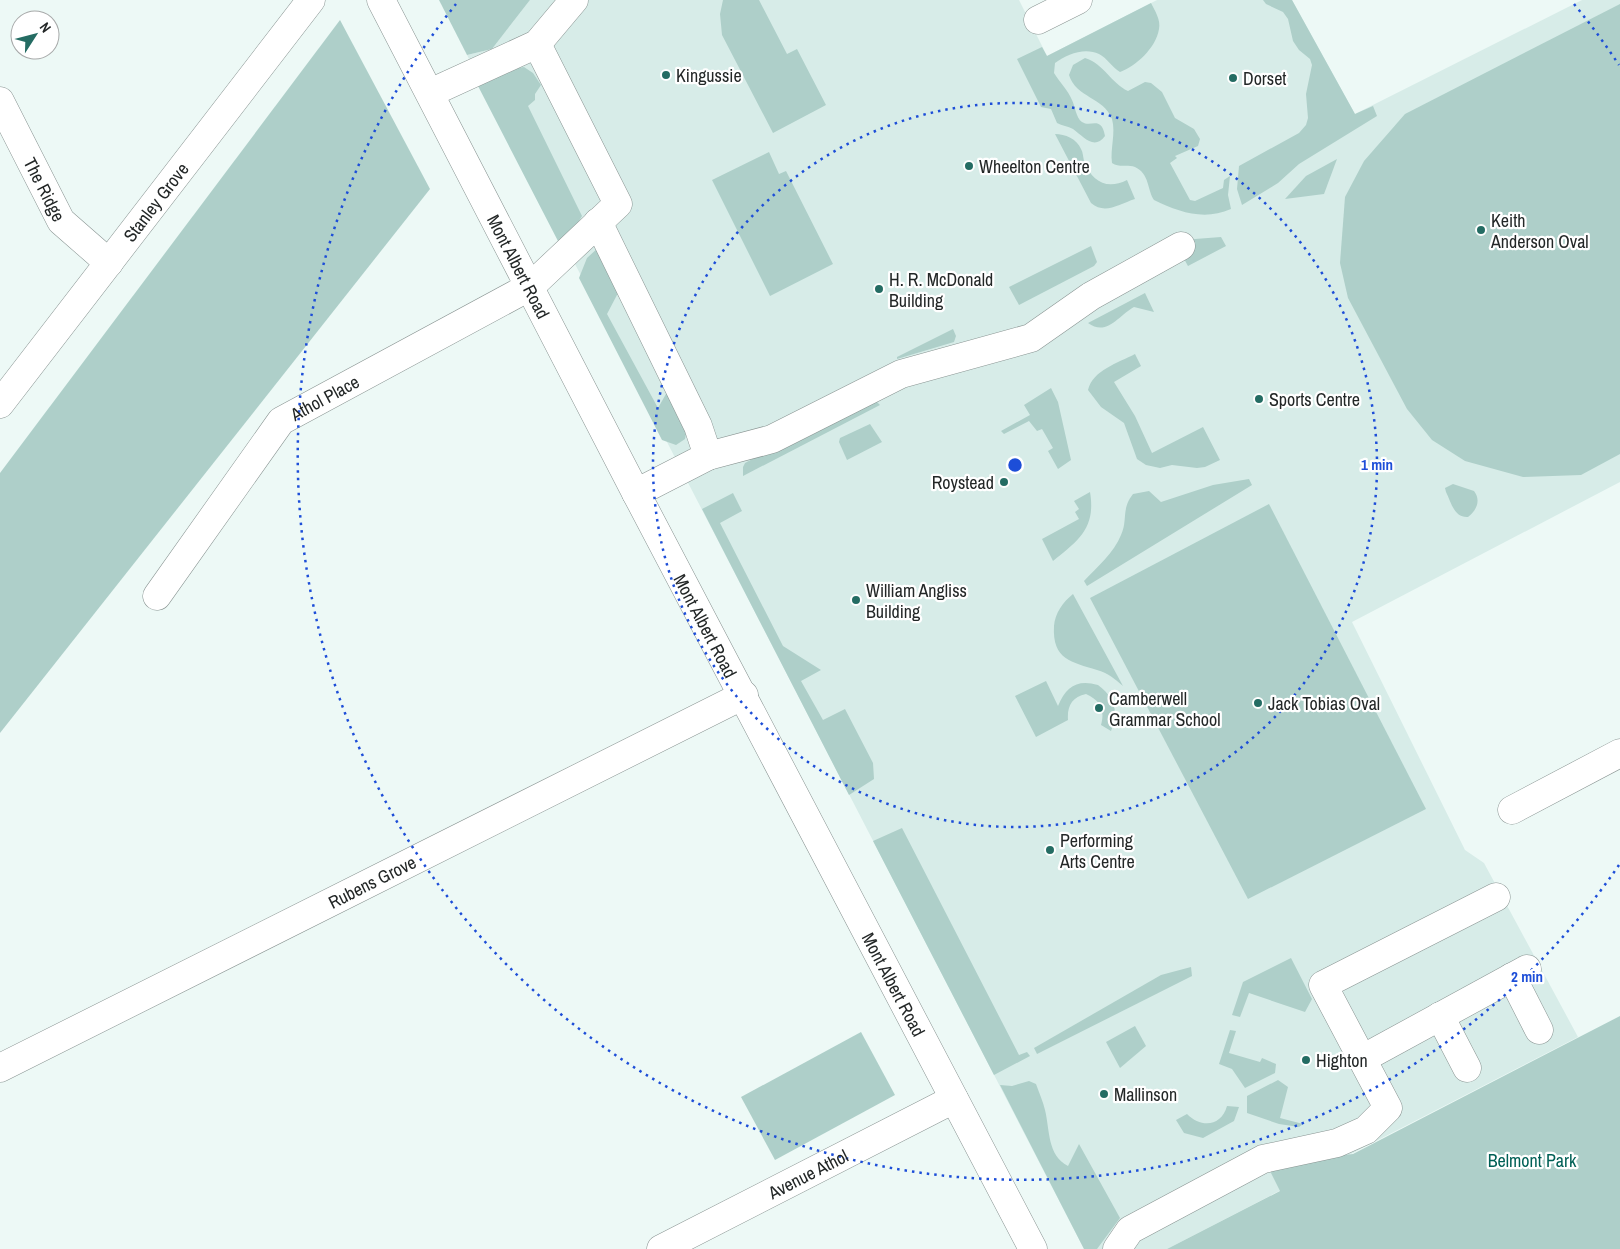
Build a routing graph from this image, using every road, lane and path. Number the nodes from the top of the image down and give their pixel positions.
1 (311, 0) edge
2 (381, 0) edge
3 (574, 0) edge
4 (1078, 0) edge
5 (1038, 20) dead end
6 (537, 44) junction
7 (430, 93) junction
8 (0, 101) edge
9 (598, 222) junction
10 (1181, 246) dead end
11 (109, 263) junction
12 (531, 286) junction
13 (0, 404) edge
14 (708, 456) junction
15 (636, 493) junction
16 (157, 596) dead end
17 (744, 695) junction
18 (1620, 753) edge
19 (1512, 810) dead end
20 (1496, 896) dead end
21 (1440, 1016) junction
22 (1539, 1030) dead end
23 (1362, 1059) junction
24 (0, 1068) edge
25 (1467, 1068) dead end
26 (954, 1099) junction
27 (662, 1249) edge
28 (1033, 1249) edge
29 (1117, 1249) edge

1 - 11 street, Stanley Grove
2 - 7 street, Mont Albert Road
3 - 6 street
4 - 5 street
6 - 7 street
6 - 9 street, Athol Place
7 - 12 street, Mont Albert Road
8 - 11 street, The Ridge
9 - 12 street, Athol Place
9 - 14 street
10 - 14 street
11 - 13 street, Stanley Grove
12 - 15 street, Mont Albert Road
12 - 16 street, Athol Place
14 - 15 street
15 - 17 street, Mont Albert Road
17 - 24 street, Rubens Grove
17 - 26 street, Mont Albert Road
18 - 19 street
20 - 23 street
21 - 22 street
21 - 23 street
21 - 25 street
23 - 29 street
26 - 27 street, Avenue Athol
26 - 28 street, Mont Albert Road

